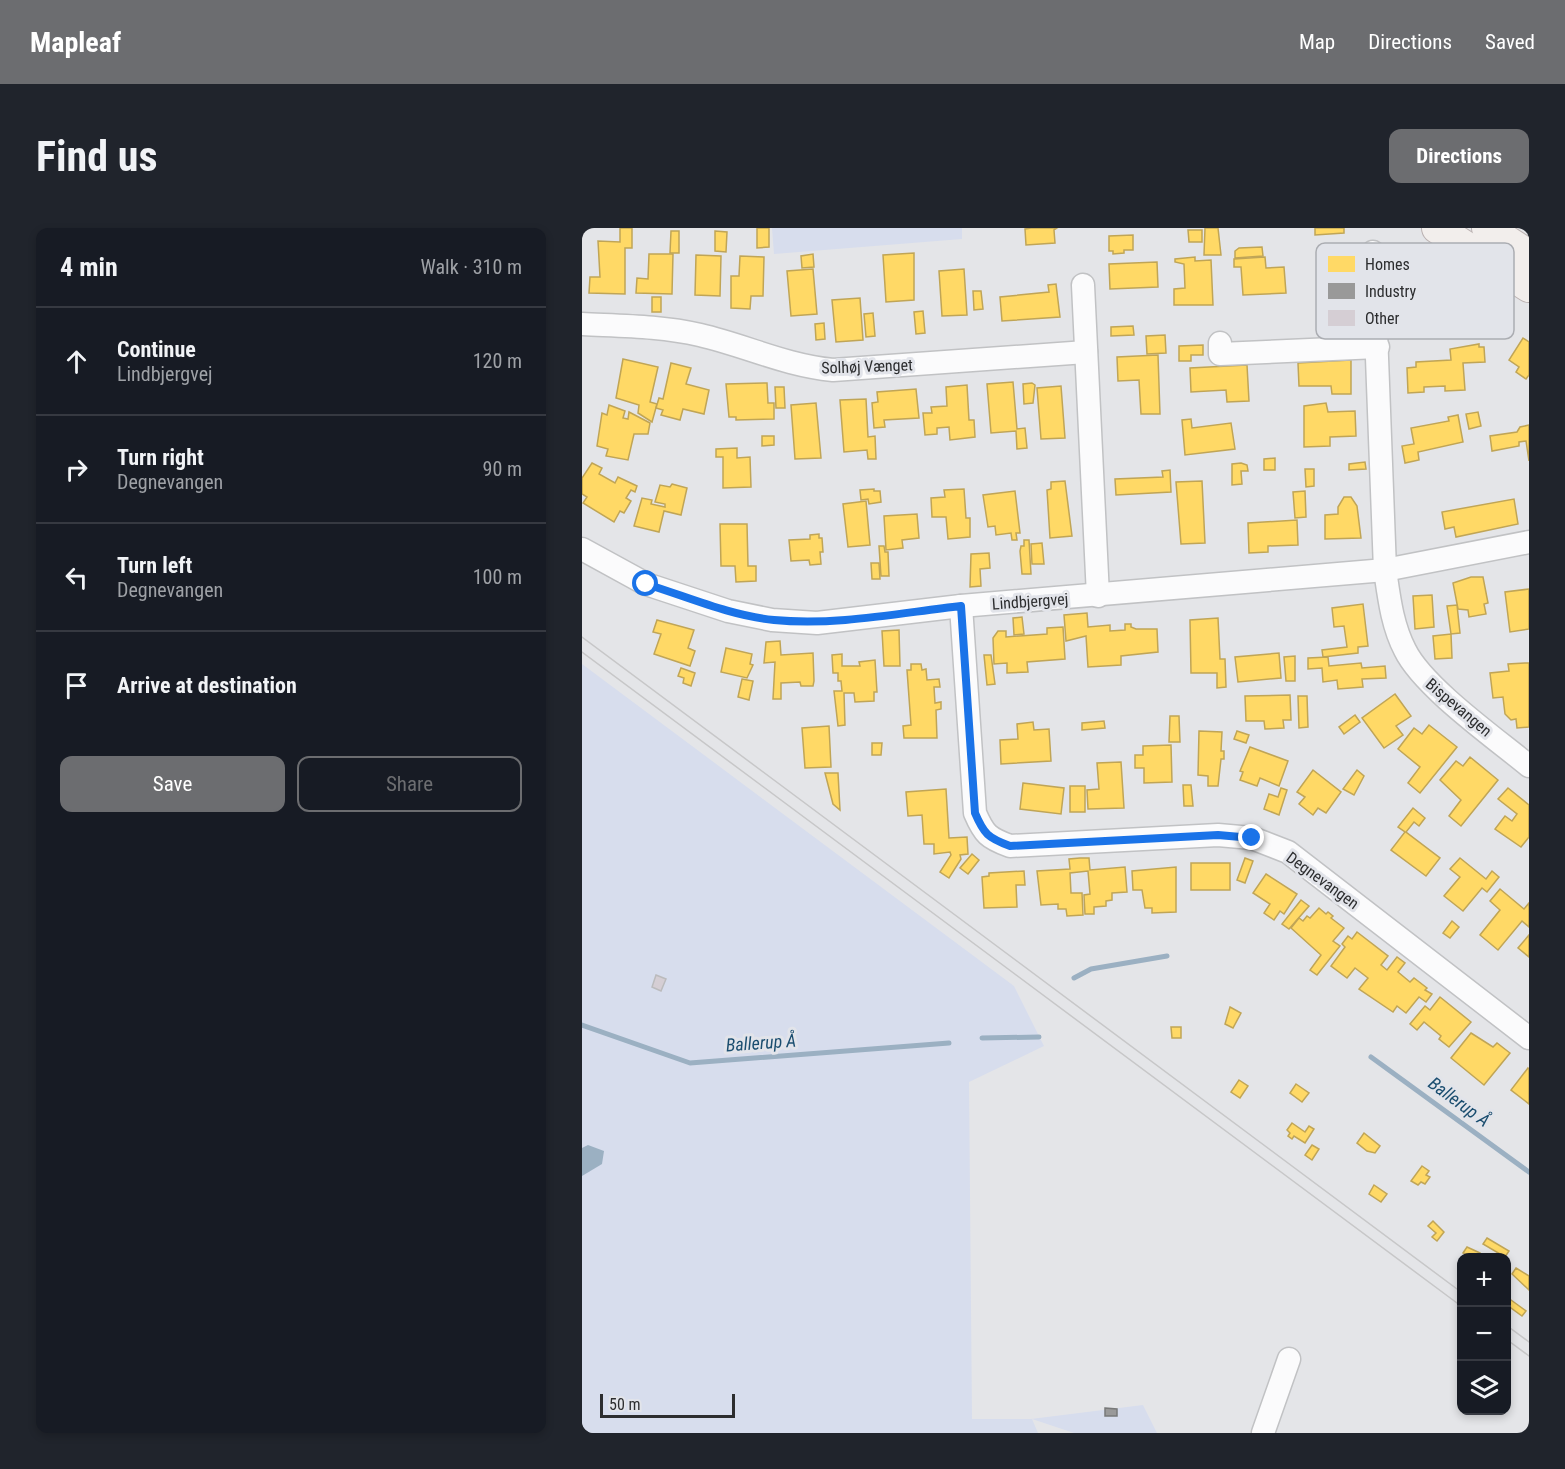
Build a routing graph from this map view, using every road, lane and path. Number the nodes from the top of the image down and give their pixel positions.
1 (1437, 228) edge
2 (1487, 228) edge
3 (1460, 243) edge
4 (1510, 243) edge
5 (1514, 245) edge
6 (1529, 255) edge
7 (1514, 277) edge
8 (1083, 285) dead end
9 (1529, 287) edge
10 (582, 324) edge
11 (1378, 339) edge
12 (1220, 343) dead end
13 (1378, 347) junction
14 (1086, 352) junction
15 (1529, 542) edge
16 (582, 549) edge
17 (1384, 570) junction
18 (1098, 596) junction
19 (961, 606) junction
20 (1529, 766) edge
21 (1529, 1038) edge
22 (1288, 1359) dead end
23 (1263, 1433) edge

1 - 3 main road
2 - 4 main road
5 - 6 main road
7 - 9 main road
8 - 14 street
10 - 14 street, Solhøj Vænget
11 - 13 street
12 - 13 street
13 - 17 street
14 - 18 street
15 - 17 street, Lindbjergvej
16 - 19 street, Lindbjergvej
17 - 18 street, Lindbjergvej
17 - 20 street, Bispevangen
18 - 19 street, Lindbjergvej
19 - 21 street, Degnevangen
22 - 23 street

